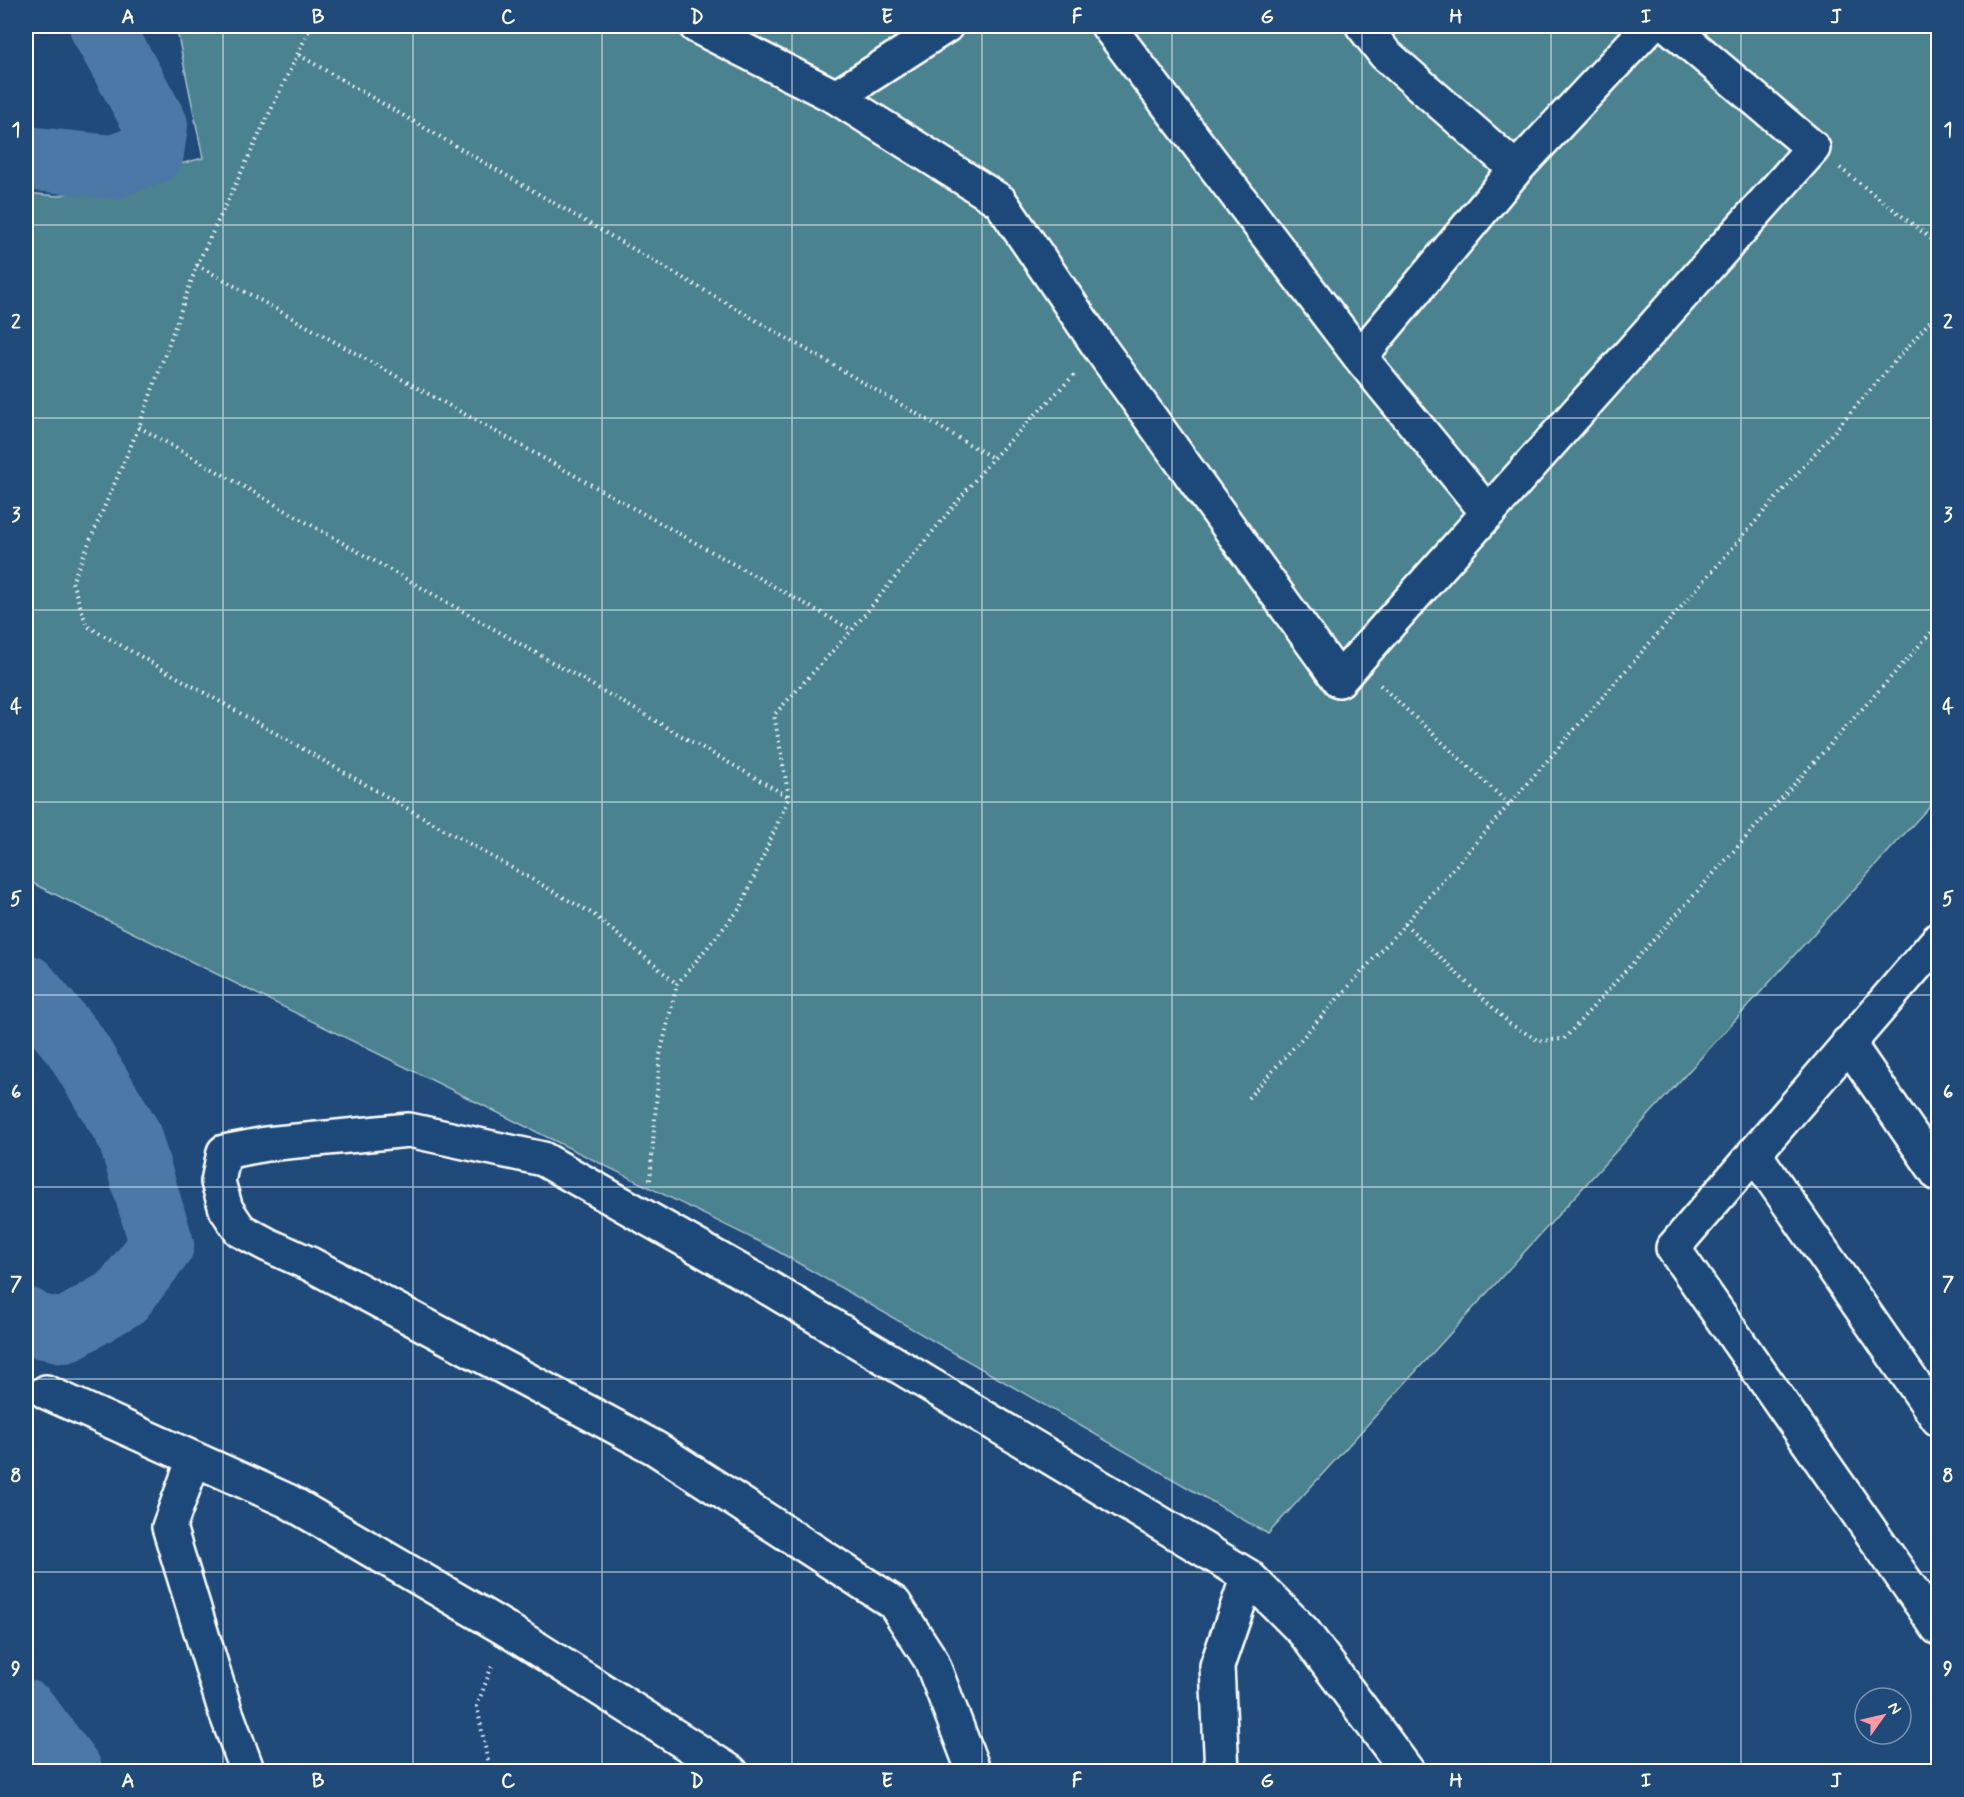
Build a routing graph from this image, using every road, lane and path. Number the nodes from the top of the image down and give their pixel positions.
1 (311, 26) edge
2 (696, 26) edge
3 (946, 26) edge
4 (1108, 26) edge
5 (1363, 26) edge
6 (1650, 26) edge
7 (1670, 26) edge
8 (299, 55) junction
9 (836, 97) junction
10 (1813, 148) junction
11 (1516, 169) junction
12 (1938, 244) edge
13 (197, 265) junction
14 (1938, 312) edge
15 (1100, 348) junction
16 (1360, 357) junction
17 (139, 427) junction
18 (993, 458) junction
19 (1487, 513) junction
20 (1938, 625) edge
21 (852, 630) junction
22 (1355, 662) junction
23 (789, 797) junction
24 (1510, 805) junction
25 (1405, 924) junction
26 (1938, 940) edge
27 (677, 984) junction
28 (1848, 1043) junction
29 (1248, 1098) dead end
30 (1754, 1153) junction
31 (1935, 1160) edge
32 (647, 1218) junction
33 (46, 1392) dead end
34 (1938, 1419) edge
35 (194, 1459) junction
36 (1248, 1576) junction
37 (1938, 1628) edge
38 (506, 1629) junction
39 (248, 1772) edge
40 (490, 1772) edge
41 (731, 1772) edge
42 (974, 1772) edge
43 (1222, 1772) edge
44 (1408, 1772) edge

1 - 8 path
2 - 9 street
3 - 9 street
4 - 16 street
5 - 11 street
6 - 11 street
7 - 10 street
8 - 13 path
8 - 18 path
9 - 15 street
10 - 12 path
10 - 19 street
11 - 16 street
13 - 17 path
13 - 21 path
14 - 24 path
15 - 18 path
15 - 22 street
16 - 19 street
17 - 23 path
17 - 27 path
18 - 21 path
19 - 22 street
20 - 25 path
21 - 23 path
22 - 24 path
23 - 27 path
24 - 25 path
25 - 29 path
26 - 28 street
27 - 32 path
28 - 30 street
28 - 31 street
30 - 34 street
30 - 37 street
32 - 36 street
32 - 42 street
33 - 35 street
35 - 38 street
35 - 39 street
36 - 43 street
36 - 44 street
38 - 40 path
38 - 41 street

